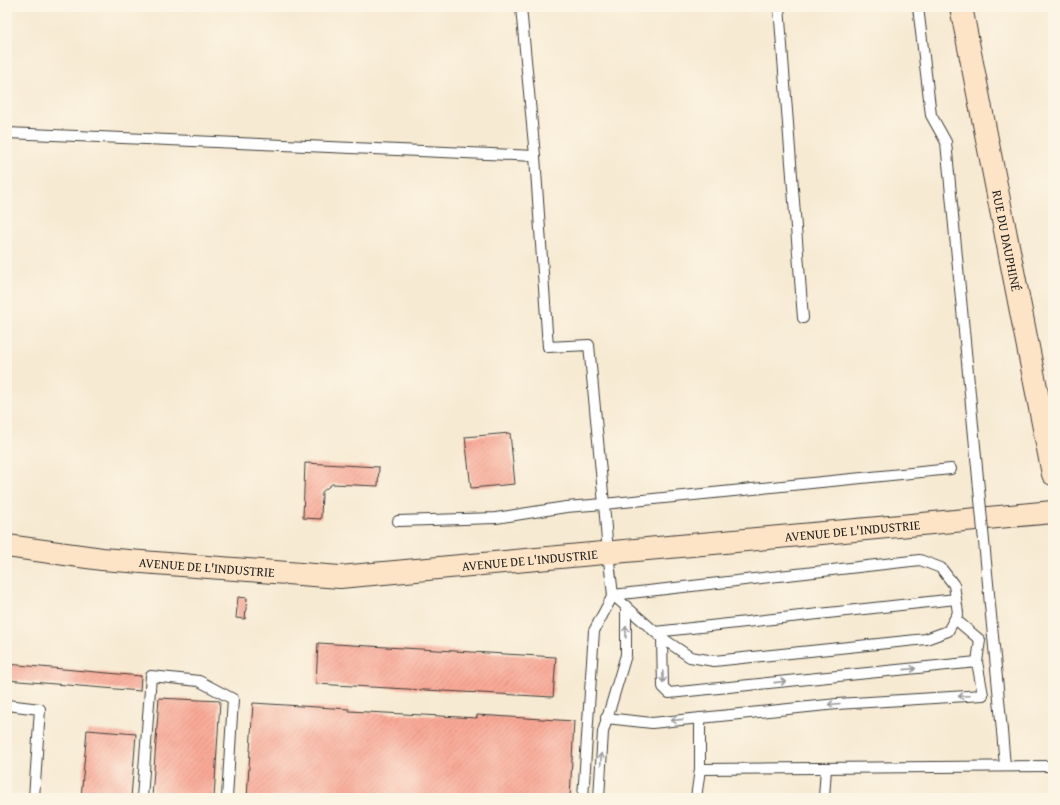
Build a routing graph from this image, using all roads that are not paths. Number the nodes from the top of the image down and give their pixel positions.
1 (521, 7) edge
2 (779, 7) edge
3 (918, 7) edge
4 (961, 7) edge
5 (7, 133) edge
6 (536, 156) junction
7 (803, 318) dead end
8 (951, 469) dead end
9 (1053, 474) edge
10 (604, 504) junction
11 (1053, 512) edge
12 (398, 521) dead end
13 (7, 546) edge
14 (608, 552) junction
15 (613, 595) junction
16 (956, 599) junction
17 (626, 606) junction
18 (955, 619) junction
19 (658, 635) junction
20 (977, 662) junction
21 (7, 705) edge
22 (606, 718) junction
23 (700, 718) junction
24 (1005, 766) junction
25 (1053, 766) edge
26 (826, 768) junction
27 (700, 770) junction
28 (34, 798) edge
29 (142, 798) edge
30 (227, 798) edge
31 (583, 798) edge
32 (599, 798) edge
33 (696, 798) edge
34 (824, 798) edge

1 - 6 lane
2 - 7 lane
3 - 24 lane, bridge
4 - 9 street, RUE DU DAUPHINÉ
5 - 6 lane
6 - 10 lane
8 - 10 lane
10 - 12 lane
10 - 14 lane
11 - 14 street, AVENUE DE L'INDUSTRIE
13 - 14 street, AVENUE DE L'INDUSTRIE
14 - 15 lane
15 - 16 lane
15 - 17 lane
15 - 31 lane
16 - 18 lane
16 - 19 lane
17 - 19 lane
22 -> 17 lane
18 - 19 lane
18 - 20 lane
19 -> 20 lane
20 -> 23 lane
21 - 28 lane
23 -> 22 lane
32 -> 22 lane
23 - 27 lane
24 - 25 lane
24 - 26 lane
26 - 27 lane
26 - 34 lane
27 - 33 lane
29 - 30 lane

